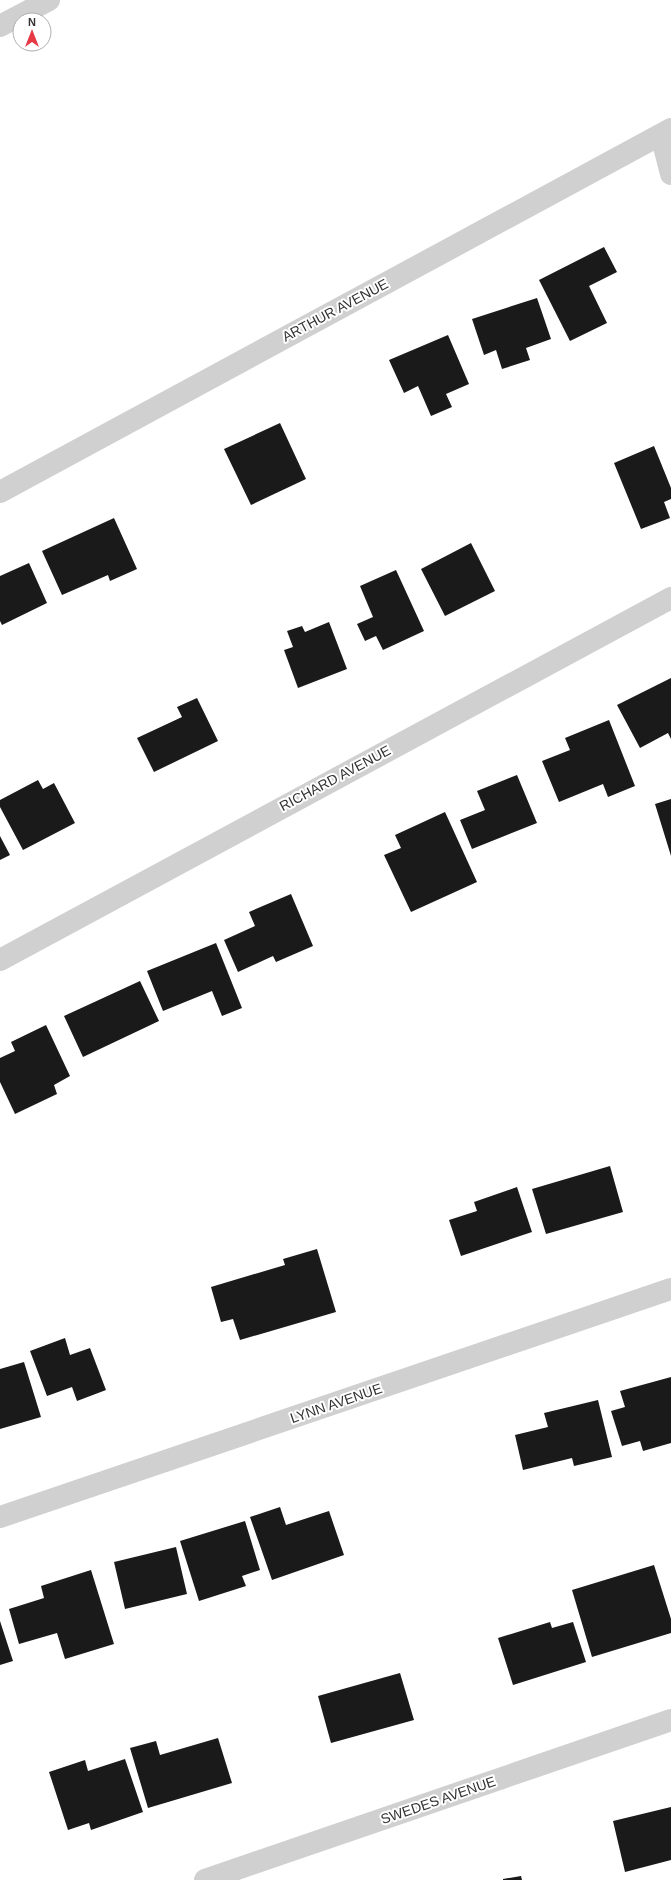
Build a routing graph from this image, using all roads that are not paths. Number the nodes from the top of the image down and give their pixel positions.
1 (49, 0) edge
2 (0, 26) edge
3 (666, 132) edge
4 (671, 174) edge
5 (0, 492) edge
6 (671, 598) edge
7 (0, 960) edge
8 (671, 1289) edge
9 (0, 1517) edge
10 (671, 1720) edge
11 (206, 1880) edge

1 - 2 street
3 - 4 street
3 - 5 street, ARTHUR AVENUE
6 - 7 street, RICHARD AVENUE
8 - 9 street, LYNN AVENUE
10 - 11 street, SWEDES AVENUE

